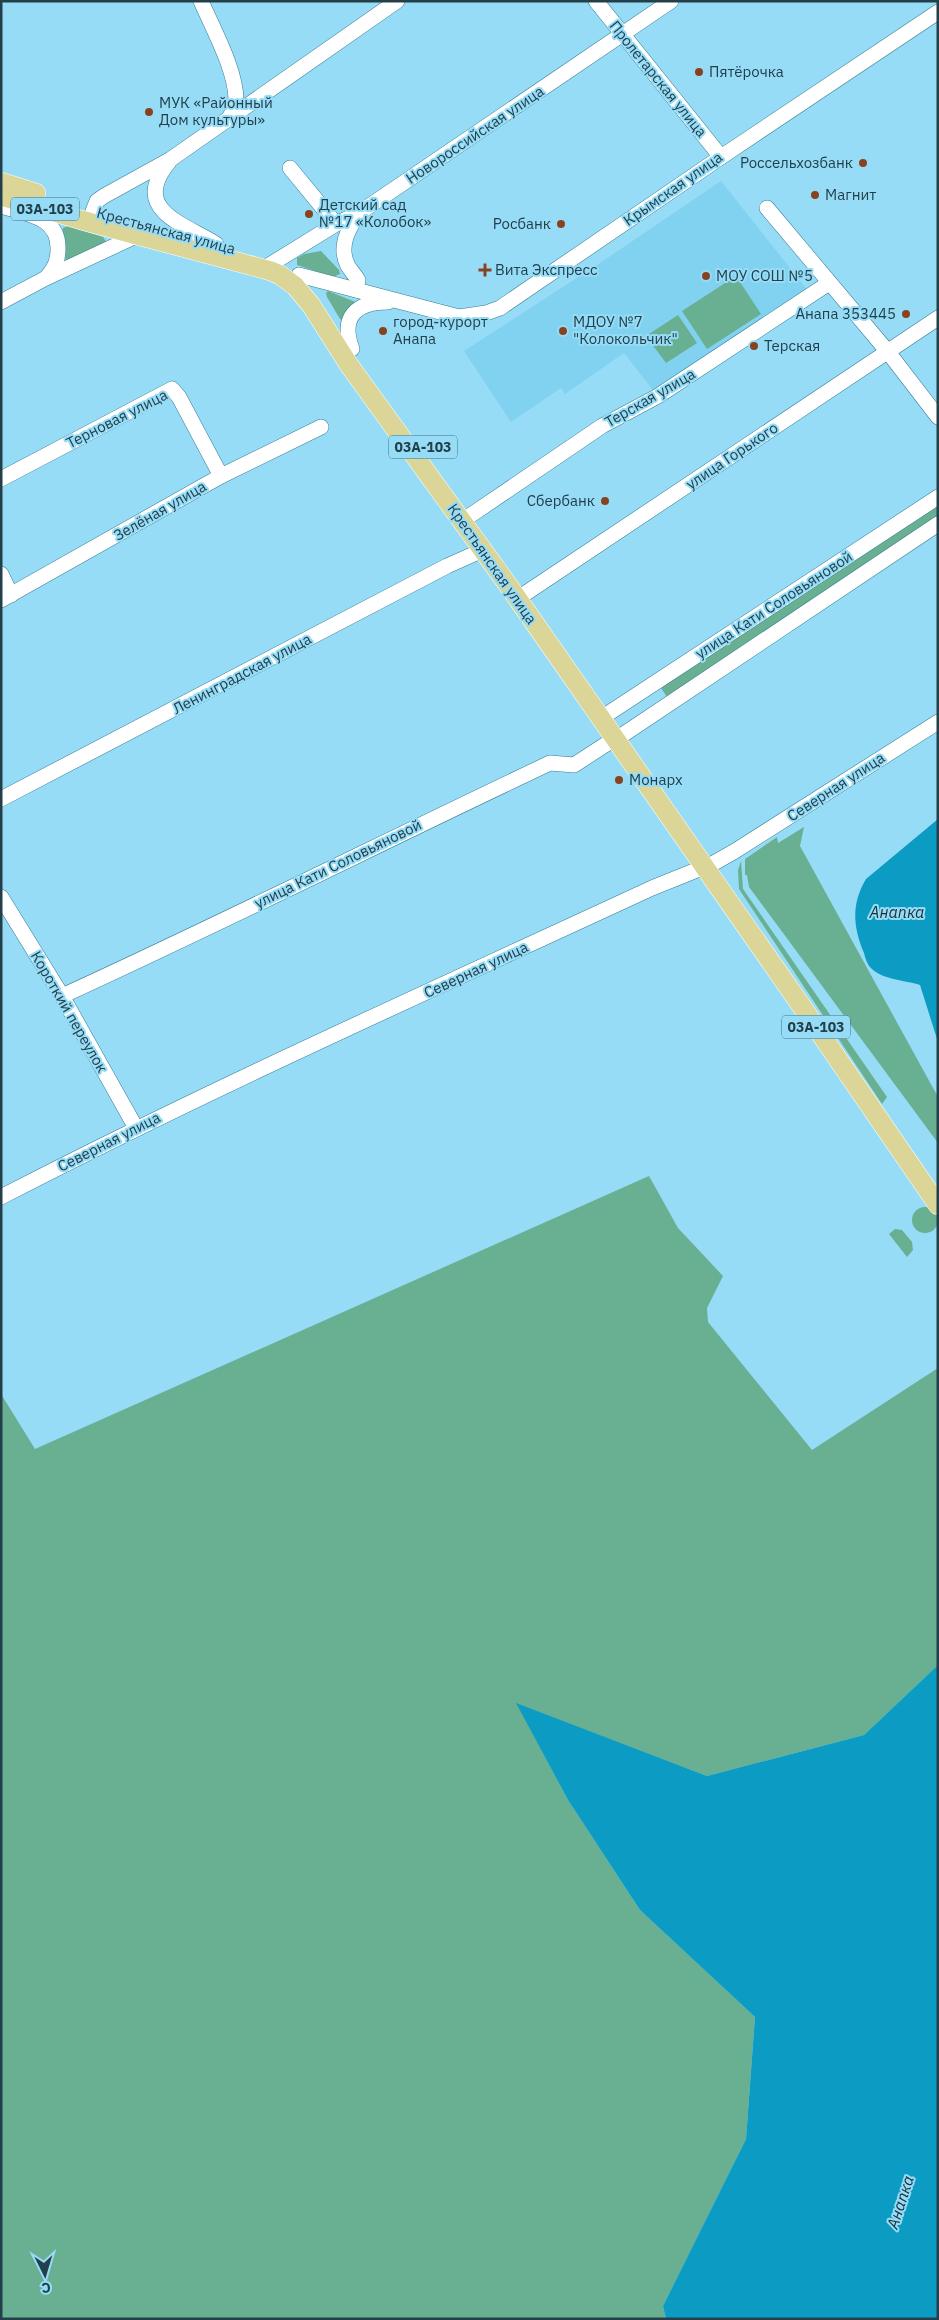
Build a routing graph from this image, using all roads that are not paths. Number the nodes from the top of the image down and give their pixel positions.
1 (201, 1) edge
2 (396, 1) edge
3 (596, 1) edge
4 (671, 1) edge
5 (938, 12) edge
6 (621, 34) junction
7 (228, 118) junction
8 (720, 156) junction
9 (171, 159) junction
10 (290, 168) dead end
11 (1, 182) edge
12 (1, 196) edge
13 (1, 206) edge
14 (767, 208) dead end
15 (359, 213) junction
16 (91, 216) junction
17 (336, 224) junction
18 (138, 235) junction
19 (216, 244) junction
20 (270, 267) junction
21 (299, 275) junction
22 (46, 278) junction
23 (829, 283) junction
24 (356, 290) junction
25 (1, 302) edge
26 (395, 302) junction
27 (938, 318) edge
28 (352, 349) junction
29 (888, 352) junction
30 (938, 417) edge
31 (321, 427) dead end
32 (221, 476) junction
33 (1, 479) edge
34 (938, 498) edge
35 (471, 515) junction
36 (938, 524) edge
37 (482, 550) junction
38 (1, 574) edge
39 (526, 593) junction
40 (6, 598) edge
41 (609, 712) junction
42 (938, 722) edge
43 (619, 737) junction
44 (1, 799) edge
45 (708, 865) junction
46 (1, 897) edge
47 (62, 996) junction
48 (136, 1128) junction
49 (932, 1188) edge
50 (1, 1197) edge
51 (938, 1205) edge

1 - 7 street
2 - 7 street
3 - 6 street, Пролетарская улица
4 - 6 street, Новороссийская улица
5 - 8 street, Крымская улица
6 - 8 street, Пролетарская улица
6 - 15 street, Новороссийская улица
7 - 9 street
8 - 26 street, Крымская улица
9 - 16 street
9 - 19 street
10 - 17 street
11 - 16 main road, Крестьянская улица / 03А-103
12 - 16 main road, Крестьянская улица / 03А-103
13 - 22 street
14 - 23 street
15 - 17 street, Новороссийская улица
15 - 24 street
16 - 18 main road, Крестьянская улица / 03А-103
16 - 19 main road, Крестьянская улица / 03А-103
17 - 20 street, Новороссийская улица
18 - 20 main road, Крестьянская улица / 03А-103
18 - 22 street
19 - 20 main road, Крестьянская улица / 03А-103
20 - 21 main road, Крестьянская улица / 03А-103
20 - 37 main road, Крестьянская улица / 03А-103
21 - 24 street, Крымская улица
21 - 28 main road, Крестьянская улица / 03А-103
22 - 25 street
23 - 29 street
23 - 35 street, Терская улица
24 - 26 street, Крымская улица
26 - 28 street, Крымская улица
27 - 29 street, улица Горького
28 - 35 main road, Крестьянская улица / 03А-103
29 - 30 street
29 - 39 street, улица Горького
31 - 32 street, Зелёная улица
32 - 33 street, Терновая улица
32 - 40 street, Зелёная улица
34 - 41 street, улица Кати Соловьяновой
35 - 39 main road, Крестьянская улица / 03А-103
36 - 43 street, улица Кати Соловьяновой
37 - 43 main road, Крестьянская улица / 03А-103
37 - 44 street, Ленинградская улица
38 - 40 street
39 - 41 main road, Крестьянская улица / 03А-103
41 - 43 main road, Крестьянская улица / 03А-103
42 - 45 street, Северная улица
43 - 45 main road, Крестьянская улица / 03А-103
43 - 47 street, улица Кати Соловьяновой
45 - 48 street, Северная улица
45 - 49 main road, 03А-103
46 - 47 street, Короткий переулок
47 - 48 street, Короткий переулок
48 - 50 street, Северная улица
49 - 51 main road, 03А-103

